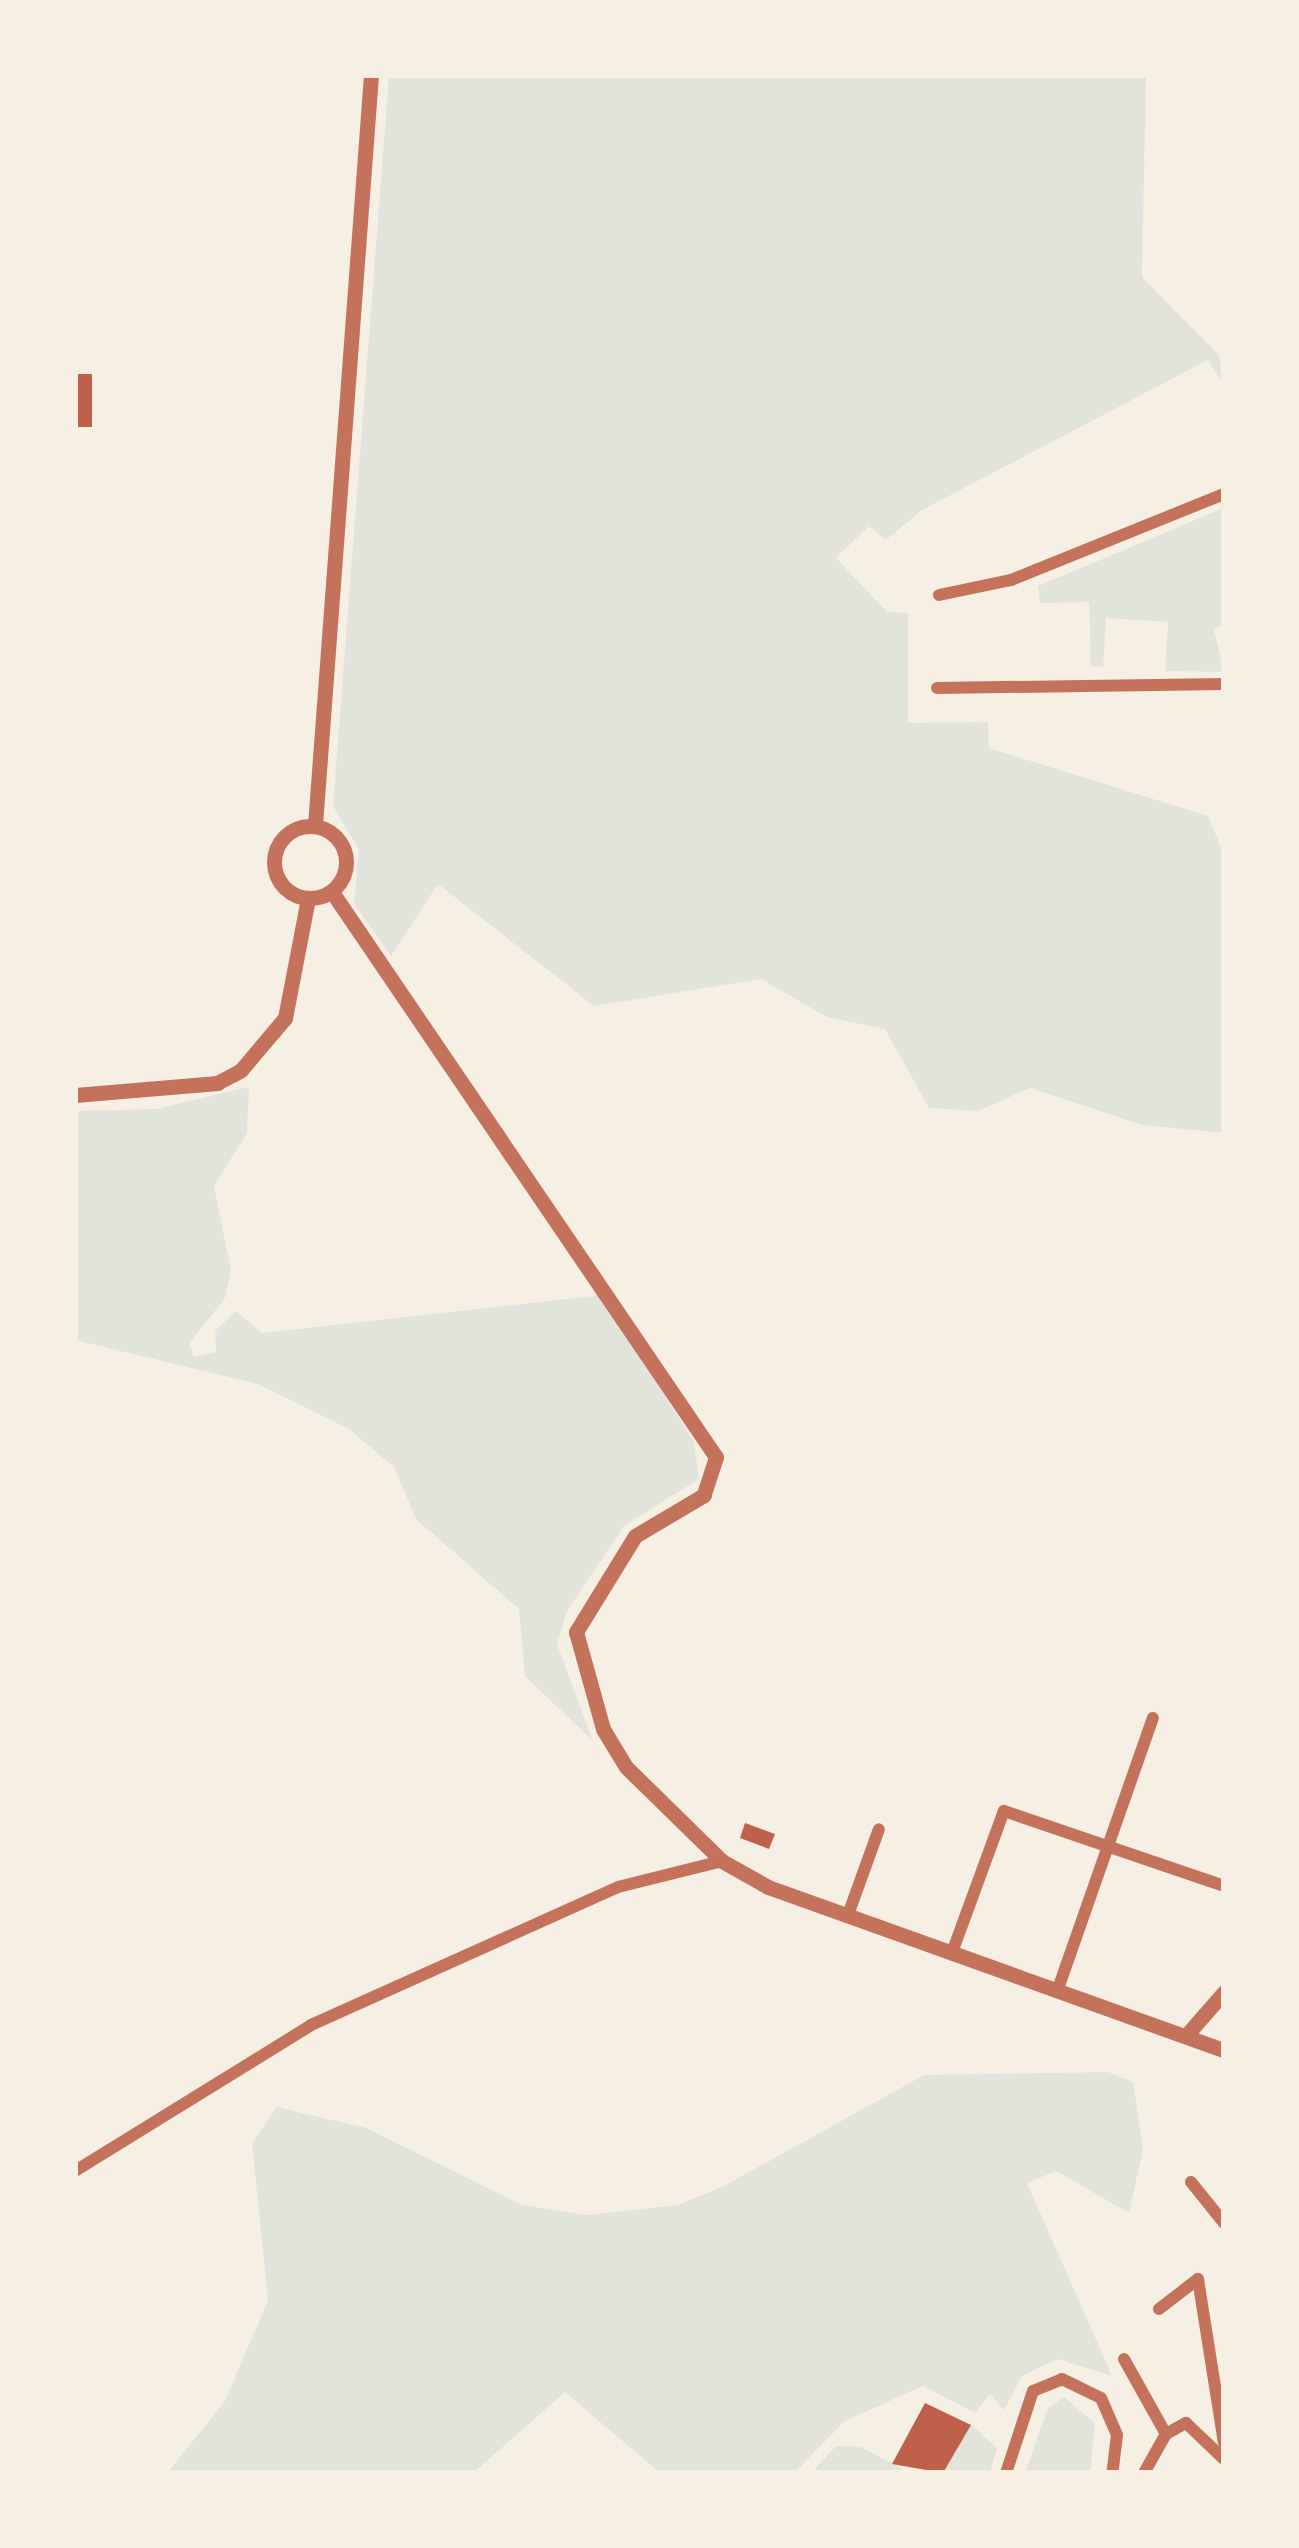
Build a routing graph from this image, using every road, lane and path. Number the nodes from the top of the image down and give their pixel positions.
1 (371, 75) edge
2 (1224, 494) edge
3 (939, 595) dead end
4 (1224, 684) edge
5 (937, 688) dead end
6 (315, 825) junction
7 (332, 892) junction
8 (308, 898) junction
9 (75, 1095) edge
10 (1153, 1718) dead end
11 (879, 1829) dead end
12 (1108, 1847) junction
13 (722, 1861) junction
14 (1224, 1886) edge
15 (848, 1915) junction
16 (953, 1950) junction
17 (1059, 1987) junction
18 (1224, 1992) edge
19 (1190, 2031) junction
20 (1224, 2050) edge
21 (75, 2171) edge
22 (1191, 2182) dead end
23 (1224, 2223) edge
24 (1159, 2309) dead end
25 (1124, 2360) dead end
26 (1166, 2434) junction
27 (1224, 2444) edge
28 (1224, 2458) edge
29 (1006, 2473) edge
30 (1112, 2473) edge
31 (1144, 2473) edge

1 - 6 street
2 - 3 street
4 - 5 street
6 - 7 street
6 - 8 street
7 - 8 street
7 - 13 street
8 - 9 street
10 - 12 street
11 - 15 street
12 - 14 street
12 - 16 street
12 - 17 street
13 - 15 street
13 - 21 street
15 - 16 street
16 - 17 street
17 - 19 street
18 - 19 street
19 - 20 street
22 - 23 street
24 - 27 street
25 - 26 street
26 - 28 street
26 - 31 street
29 - 30 street

